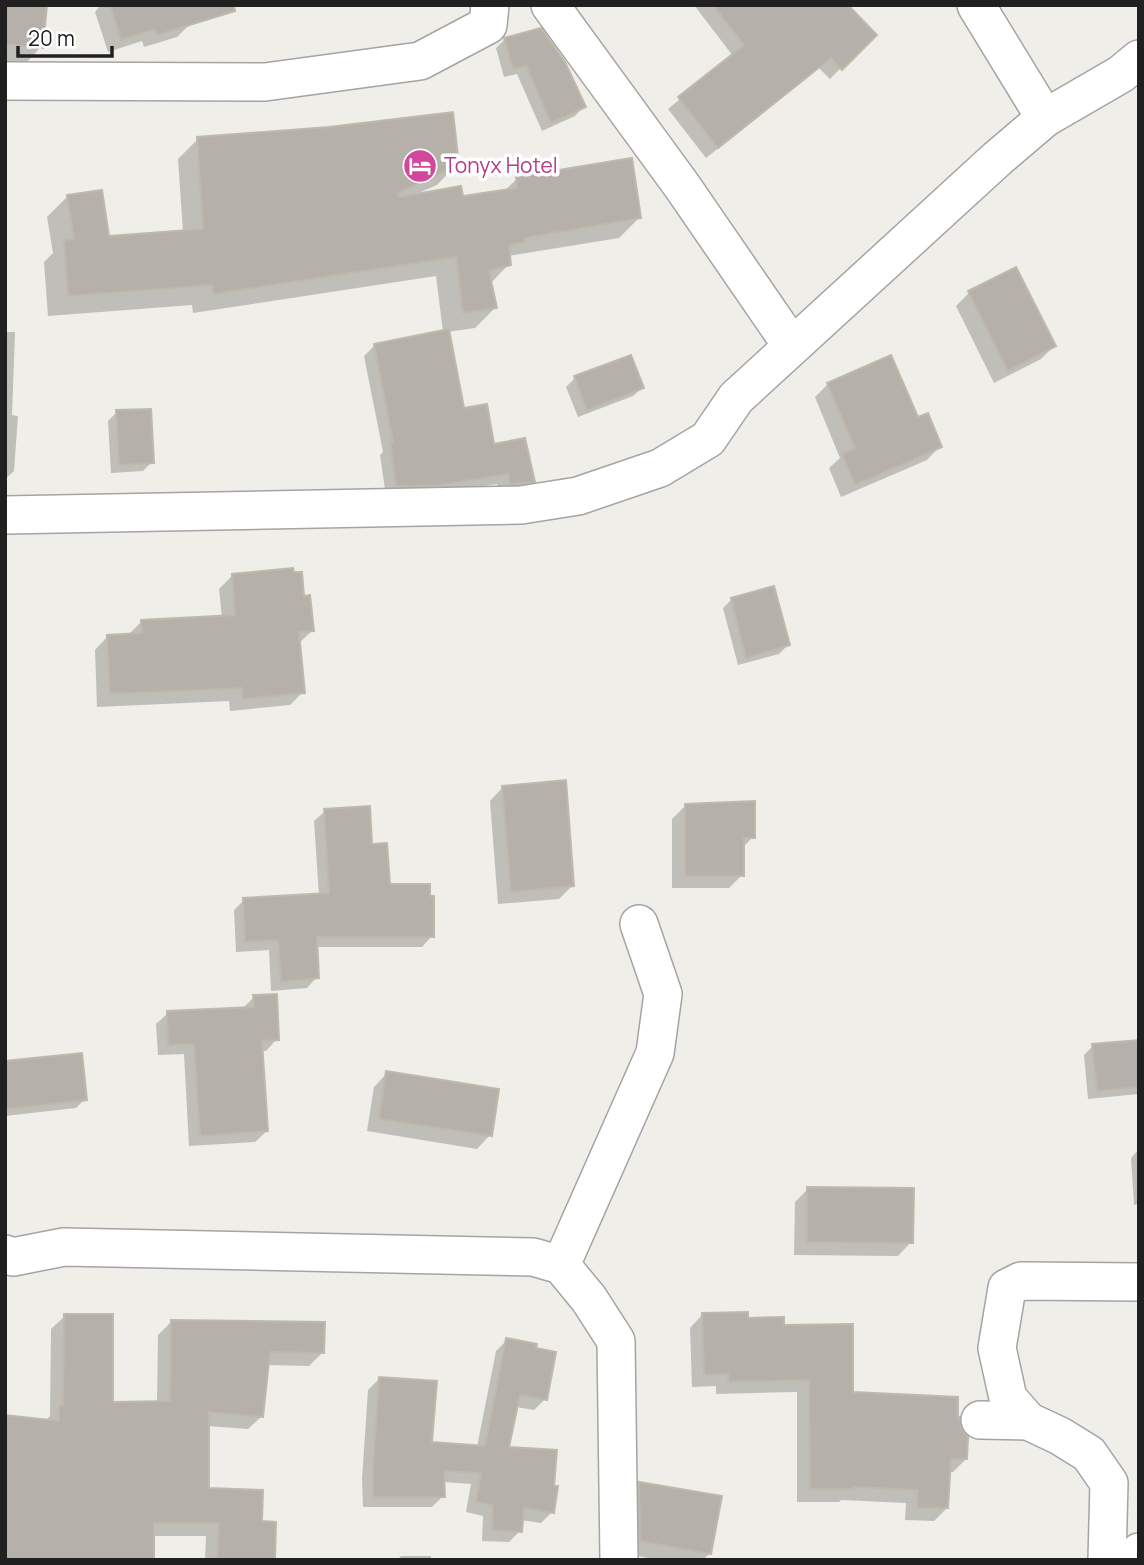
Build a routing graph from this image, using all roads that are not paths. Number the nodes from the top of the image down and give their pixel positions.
1 (490, 5) edge
2 (550, 5) edge
3 (976, 5) edge
4 (1139, 59) edge
5 (5, 80) edge
6 (1045, 118) junction
7 (792, 346) junction
8 (5, 515) edge
9 (639, 924) dead end
10 (5, 1254) edge
11 (561, 1265) junction
12 (1139, 1282) edge
13 (980, 1420) dead end
14 (1028, 1421) junction
15 (1109, 1483) junction
16 (1139, 1516) edge
17 (1139, 1552) edge
18 (619, 1560) edge
19 (1107, 1560) edge
20 (1134, 1560) edge

1 - 5 street
2 - 7 street
3 - 6 street
4 - 6 street
6 - 7 street
7 - 8 street
9 - 11 street
10 - 11 street
11 - 18 street
12 - 14 street
13 - 14 street
14 - 15 street
15 - 16 street
15 - 19 street
17 - 20 street

